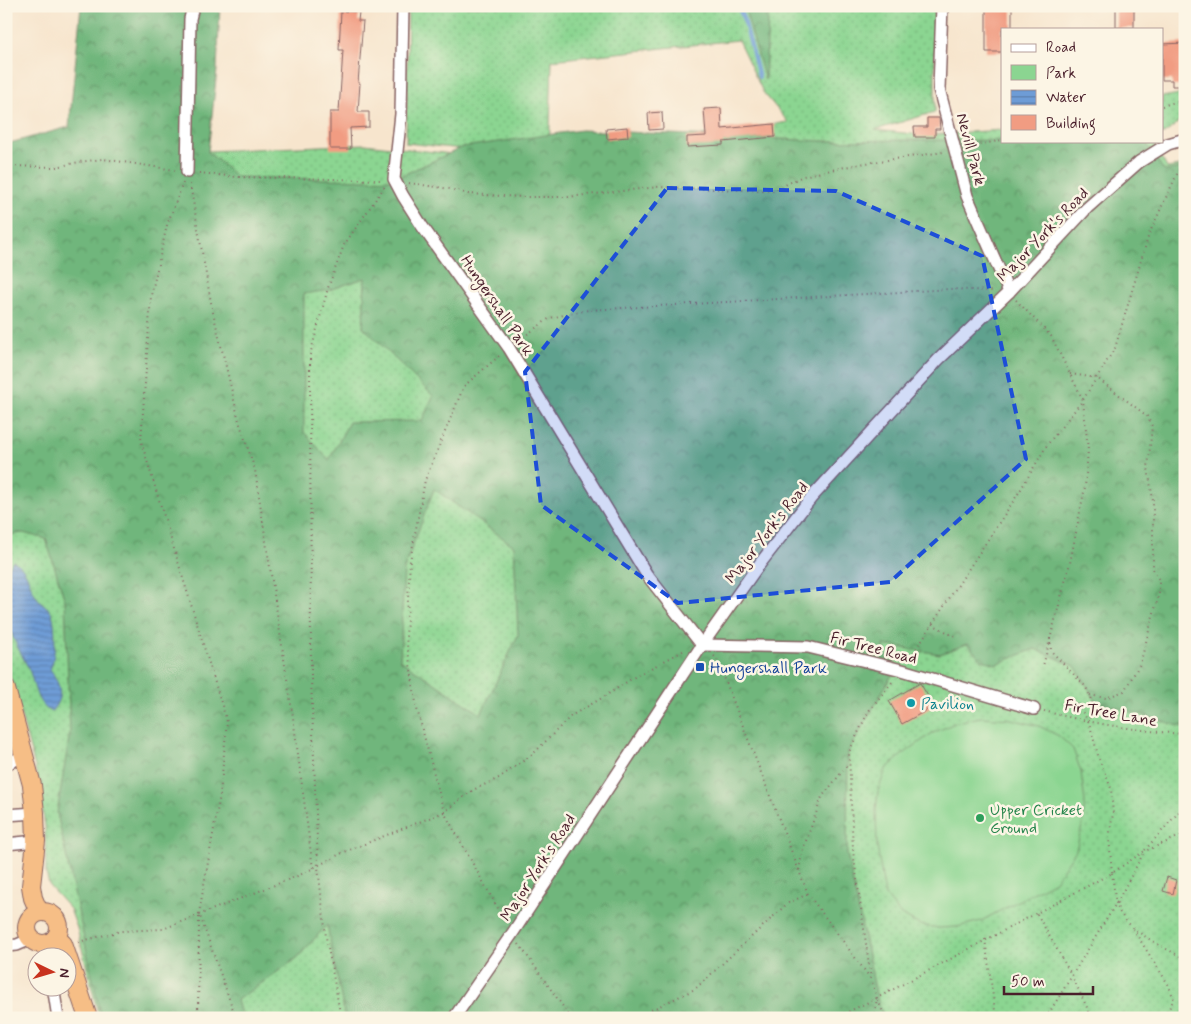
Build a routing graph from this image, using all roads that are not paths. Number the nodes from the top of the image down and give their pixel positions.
1 (193, 6) edge
2 (403, 6) edge
3 (942, 6) edge
4 (1185, 139) edge
5 (187, 172) road end
6 (1009, 292) junction
7 (702, 645) junction
8 (6, 689) edge
9 (1034, 709) road end
10 (24, 756) junction
11 (6, 764) edge
12 (35, 813) junction
13 (6, 816) edge
14 (36, 840) junction
15 (6, 844) edge
16 (39, 912) junction
17 (31, 939) junction
18 (60, 941) junction
19 (6, 946) edge
20 (55, 996) edge
21 (58, 1018) edge
22 (88, 1018) edge
23 (454, 1018) edge

1 - 5 street
2 - 7 street, Hungershall Park
3 - 6 street, Nevill Park
4 - 6 street, Major York's Road
6 - 7 street, Major York's Road
7 - 9 street, Fir Tree Road
7 - 23 street, Major York's Road
8 - 10 highway
10 - 11 street
10 - 12 highway
12 - 13 street
12 - 14 highway
14 - 15 street
14 - 16 highway
16 - 17 highway
16 - 18 highway
17 - 18 highway
17 - 19 street
18 - 22 highway
20 - 21 street

